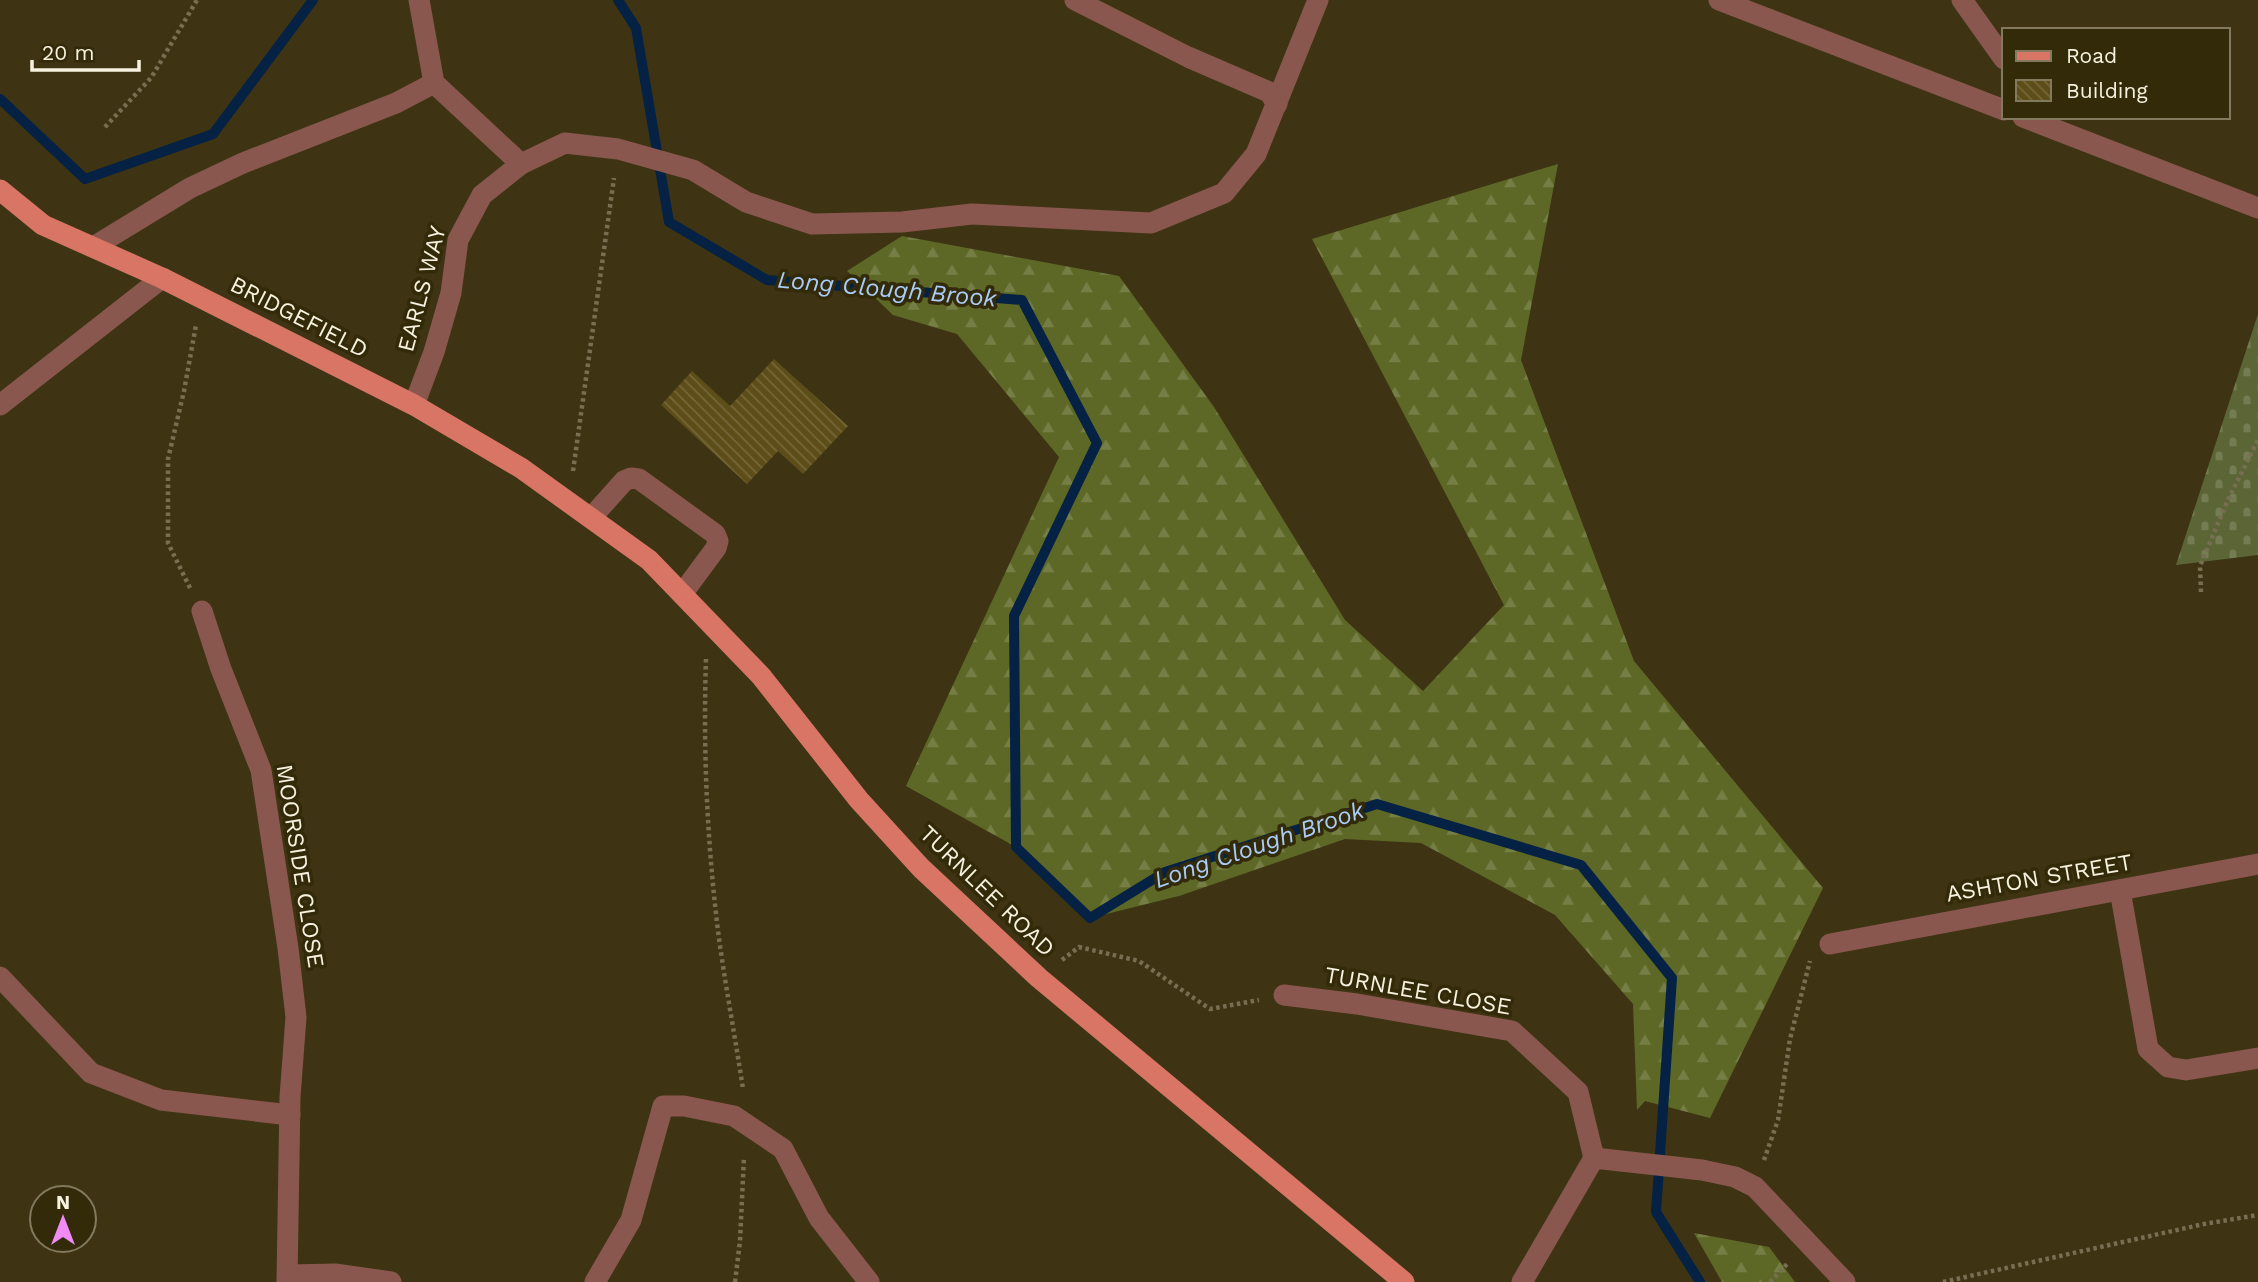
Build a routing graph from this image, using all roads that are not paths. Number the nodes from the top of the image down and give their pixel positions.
1 (419, 0) edge
2 (1075, 0) edge
3 (1318, 0) edge
4 (1719, 0) edge
5 (1962, 0) edge
6 (2002, 56) edge
7 (434, 83) junction
8 (1277, 104) junction
9 (2002, 109) edge
10 (2032, 119) edge
11 (2051, 123) edge
12 (521, 164) junction
13 (0, 190) edge
14 (2258, 208) edge
15 (95, 246) junction
16 (162, 278) junction
17 (0, 405) edge
18 (414, 405) junction
19 (569, 502) joint
20 (591, 518) junction
21 (682, 594) junction
22 (202, 611) road end
23 (2258, 864) edge
24 (2120, 890) junction
25 (1830, 944) road end
26 (0, 977) edge
27 (1284, 995) road end
28 (2258, 1058) edge
29 (290, 1106) junction
30 (1594, 1158) junction
31 (288, 1279) edge
32 (391, 1282) edge
33 (595, 1282) edge
34 (869, 1282) edge
35 (1404, 1282) edge
36 (1522, 1282) edge
37 (1845, 1282) edge

1 - 7 street
2 - 8 street
3 - 8 street, EARLS WAY
4 - 9 street
5 - 6 street
7 - 12 street
7 - 15 street
8 - 12 street, EARLS WAY
10 - 11 street
11 - 14 street
12 - 18 street, EARLS WAY
13 - 15 main road, BRIDGEFIELD
15 - 16 main road, BRIDGEFIELD
16 - 17 street
16 - 18 main road, BRIDGEFIELD
18 - 19 main road, BRIDGEFIELD
19 - 20 main road, TURNLEE ROAD
20 - 21 main road, TURNLEE ROAD
20 - 21 street
21 - 35 main road, TURNLEE ROAD
22 - 29 street, MOORSIDE CLOSE
23 - 24 street, ASHTON STREET
24 - 25 street, ASHTON STREET
24 - 28 street
26 - 29 street
27 - 30 street, TURNLEE CLOSE
29 - 31 street, MOORSIDE CLOSE
30 - 36 street
30 - 37 street
31 - 32 street
33 - 34 street

